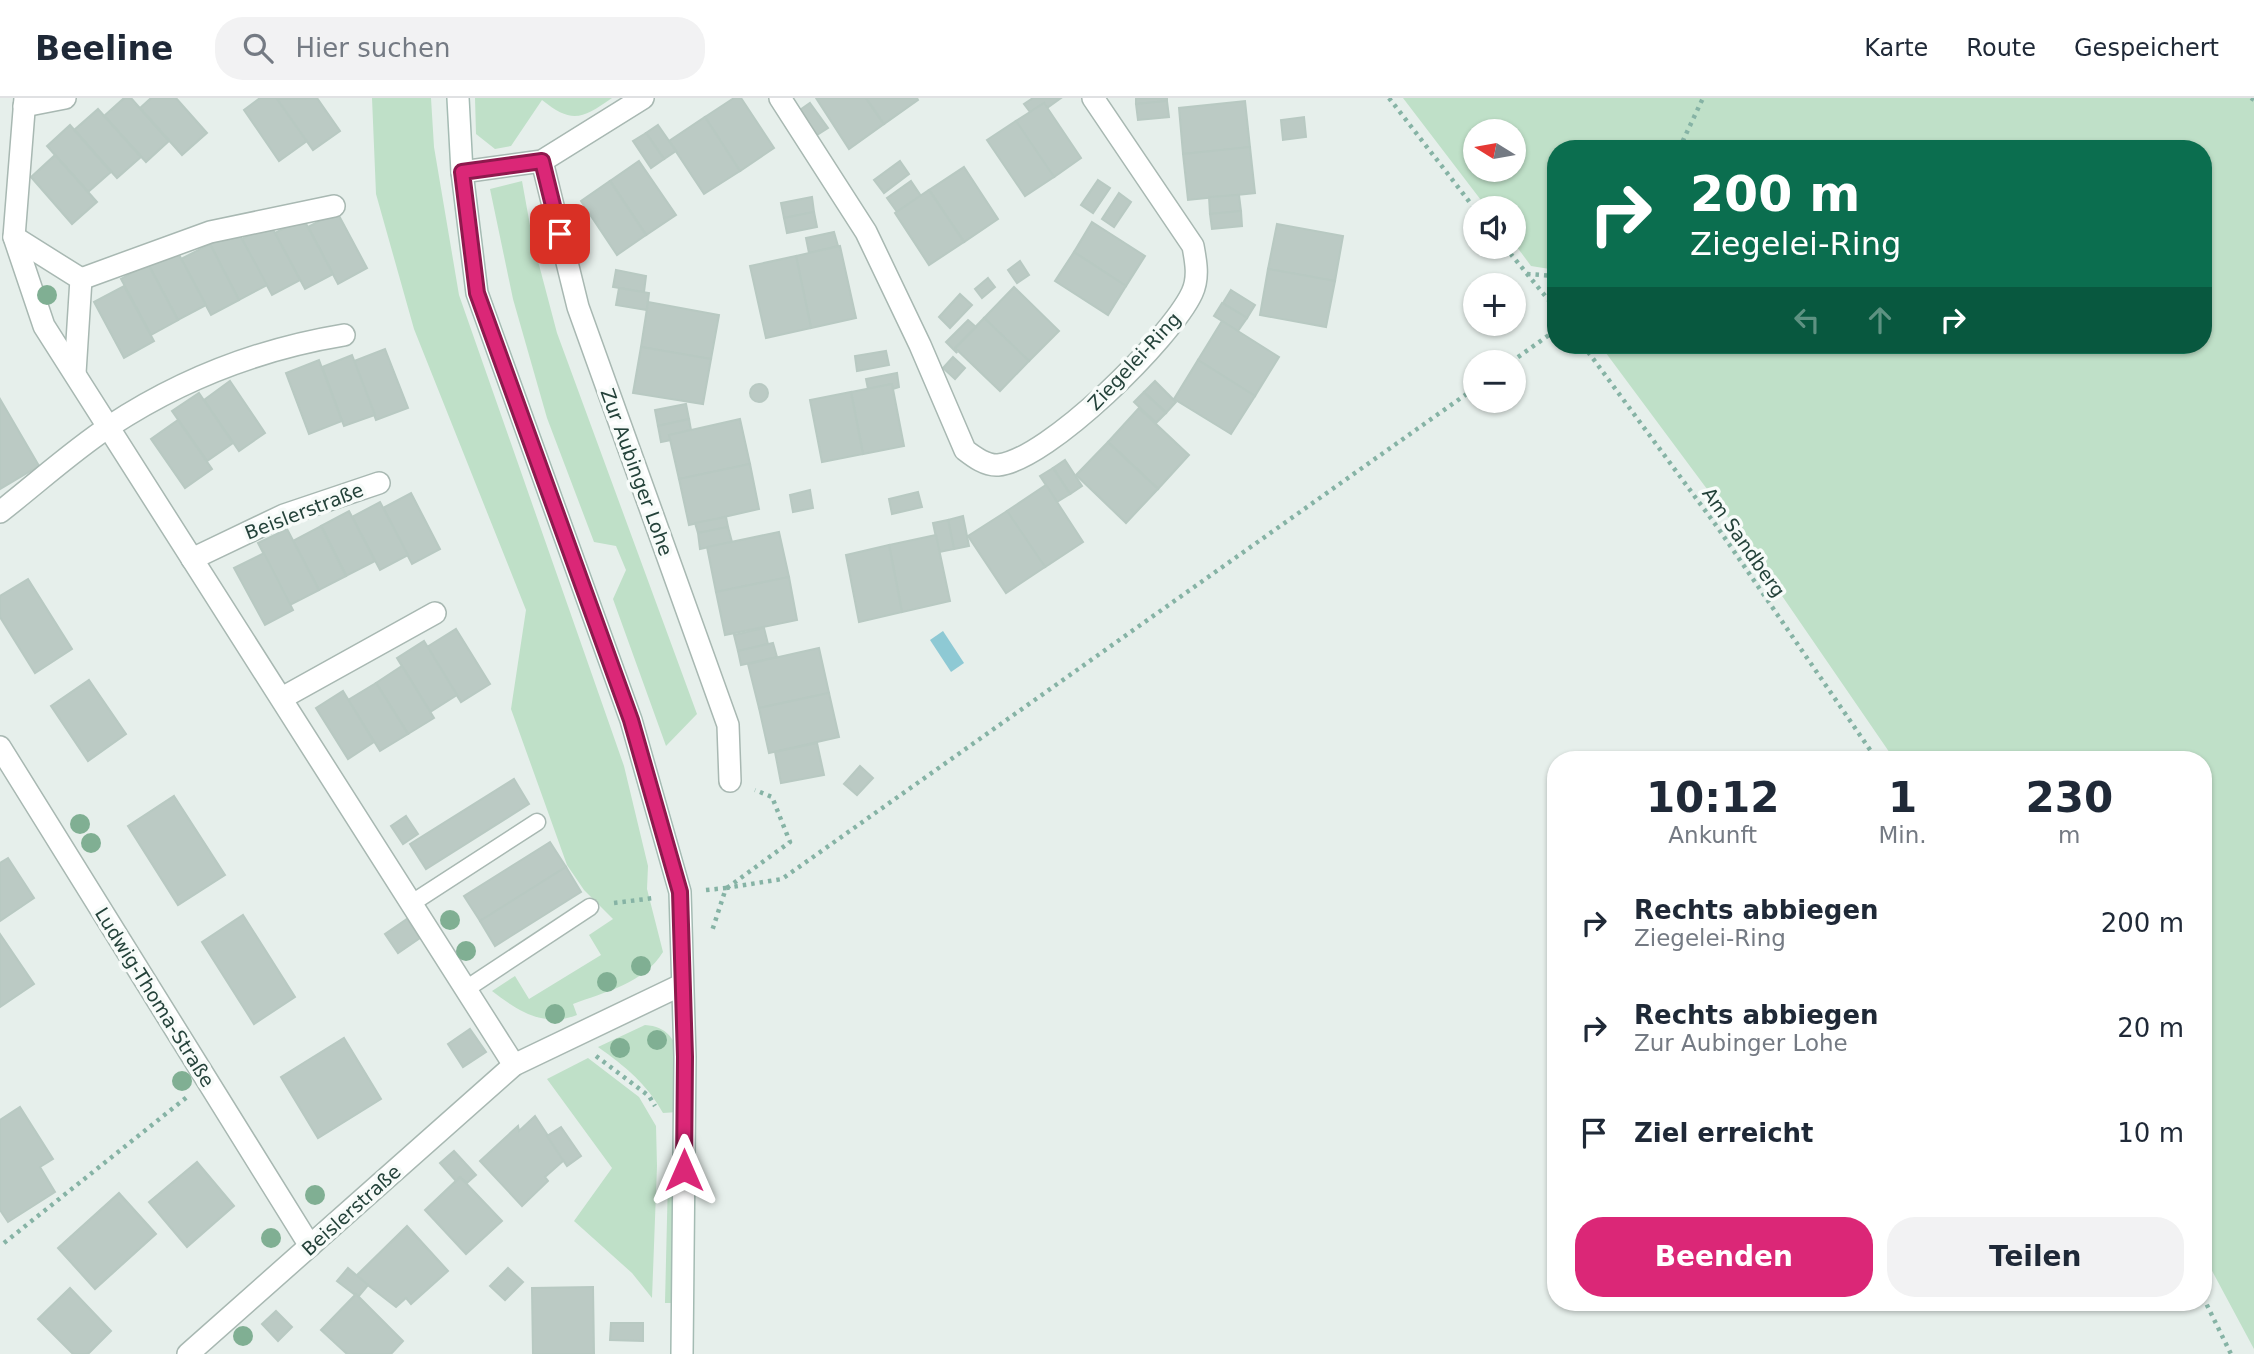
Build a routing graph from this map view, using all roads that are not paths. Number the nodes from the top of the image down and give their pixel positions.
1 (65, 98) edge
2 (458, 98) edge
3 (643, 98) edge
4 (780, 98) edge
5 (1093, 98) edge
6 (25, 102) edge
7 (542, 161) junction
8 (462, 172) junction
9 (334, 206) dead end
10 (13, 237) junction
11 (80, 279) junction
12 (344, 335) dead end
13 (75, 373) junction
14 (110, 426) junction
15 (379, 483) dead end
16 (0, 512) edge
17 (192, 559) junction
18 (435, 613) dead end
19 (282, 698) junction
20 (0, 747) edge
21 (730, 781) road end
22 (537, 822) dead end
23 (412, 903) junction
24 (590, 907) road end
25 (681, 985) junction
26 (466, 989) junction
27 (514, 1065) junction
28 (310, 1246) junction
29 (188, 1354) edge
30 (682, 1354) edge

1 - 6 street
2 - 8 street
3 - 7 street
4 - 5 street, Ziegelei-Ring
6 - 10 street
7 - 8 street
7 - 21 street, Zur Aubinger Lohe
8 - 25 street
9 - 11 street
10 - 11 street
10 - 13 street
11 - 13 street
12 - 14 street
13 - 14 street
14 - 16 street
14 - 17 street
15 - 17 street, Beislerstraße
17 - 19 street
18 - 19 street
19 - 23 street
20 - 28 street, Ludwig-Thoma-Straße
22 - 23 lane
23 - 26 street
24 - 26 lane
25 - 27 street, Beislerstraße
25 - 30 street
26 - 27 street
27 - 28 street, Beislerstraße
28 - 29 street, Beislerstraße

